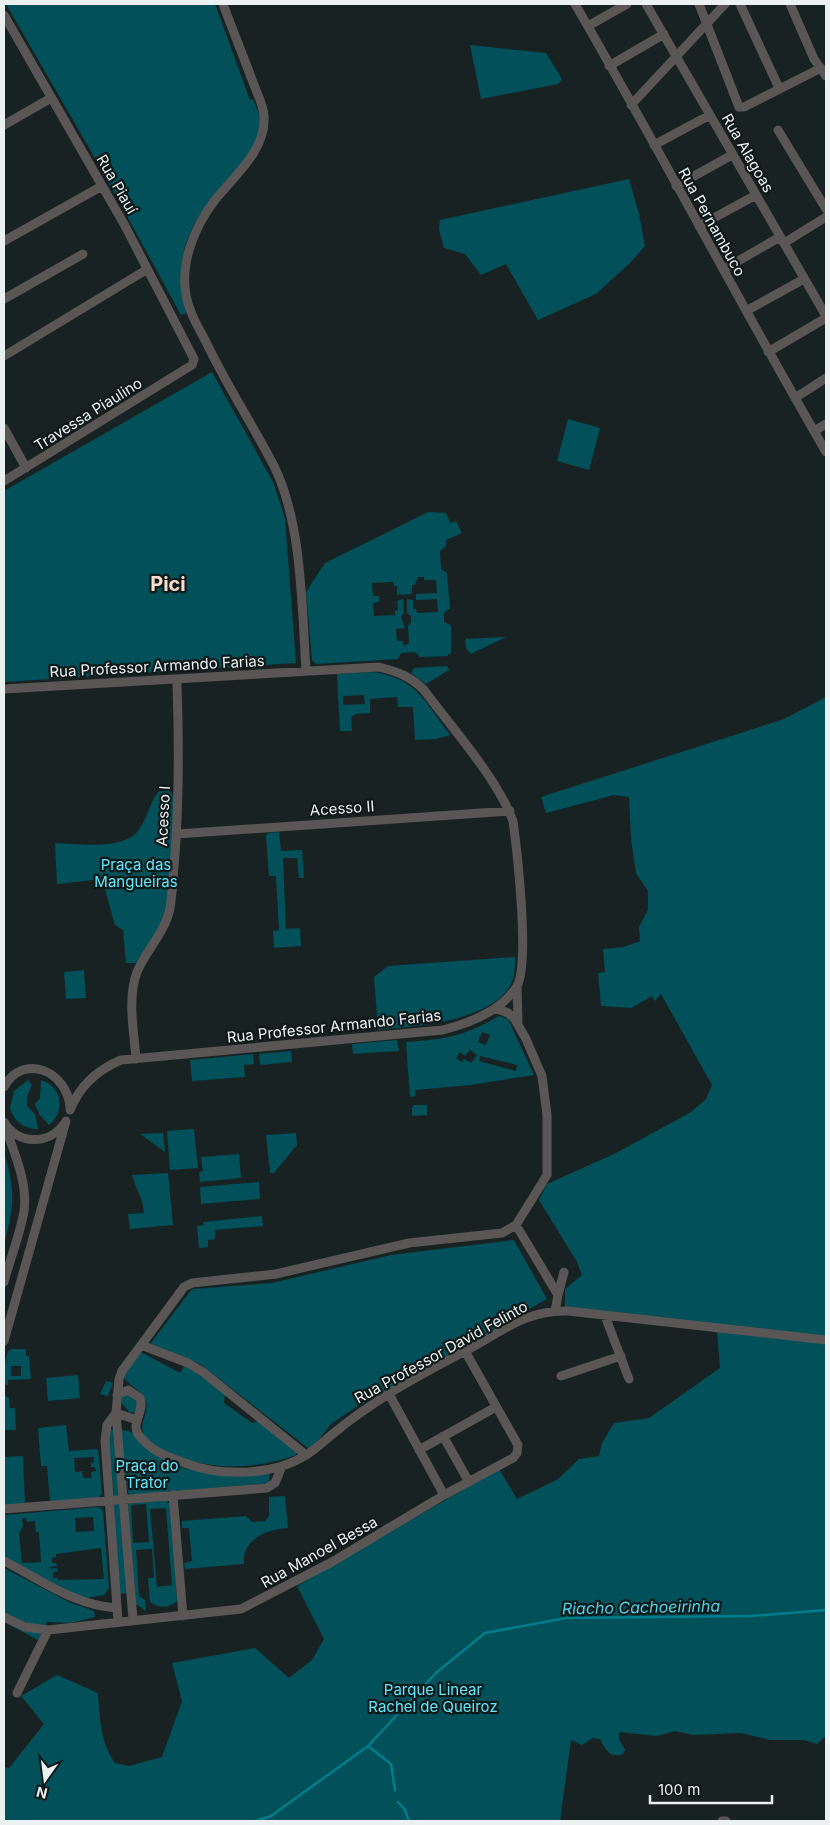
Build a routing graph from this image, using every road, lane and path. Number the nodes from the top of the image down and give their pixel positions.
1 (223, 4) edge
2 (575, 4) edge
3 (627, 4) edge
4 (646, 4) edge
5 (698, 4) edge
6 (725, 4) edge
7 (740, 4) edge
8 (790, 4) edge
9 (4, 15) edge
10 (707, 24) junction
11 (588, 26) junction
12 (664, 34) junction
13 (678, 56) junction
14 (609, 66) junction
15 (823, 72) edge
16 (779, 88) junction
17 (50, 98) junction
18 (631, 105) junction
19 (710, 115) junction
20 (4, 125) edge
21 (778, 130) dead end
22 (654, 145) junction
23 (732, 155) junction
24 (102, 186) junction
25 (676, 186) junction
26 (756, 195) junction
27 (826, 209) edge
28 (826, 217) edge
29 (699, 226) junction
30 (782, 240) junction
31 (4, 241) edge
32 (83, 254) dead end
33 (724, 269) junction
34 (146, 270) junction
35 (804, 279) junction
36 (4, 299) edge
37 (746, 311) junction
38 (826, 317) edge
39 (768, 352) junction
40 (4, 356) edge
41 (186, 368) joint
42 (826, 378) edge
43 (796, 398) junction
44 (826, 424) edge
45 (4, 428) edge
46 (814, 431) junction
47 (826, 452) edge
48 (26, 468) junction
49 (4, 481) edge
50 (306, 671) junction
51 (177, 684) dead end
52 (4, 689) edge
53 (510, 811) junction
54 (177, 834) junction
55 (517, 986) junction
56 (495, 1008) junction
57 (519, 1026) junction
58 (136, 1059) junction
59 (4, 1087) edge
60 (70, 1110) junction
61 (66, 1121) junction
62 (4, 1123) edge
63 (516, 1224) junction
64 (564, 1272) dead end
65 (4, 1282) edge
66 (558, 1295) junction
67 (555, 1311) junction
68 (605, 1316) junction
69 (826, 1340) edge
70 (4, 1341) edge
71 (141, 1345) junction
72 (464, 1352) junction
73 (621, 1356) junction
74 (561, 1376) dead end
75 (629, 1379) dead end
76 (389, 1394) junction
77 (117, 1395) junction
78 (496, 1407) junction
79 (116, 1413) junction
80 (137, 1420) junction
81 (443, 1436) junction
82 (419, 1450) junction
83 (306, 1456) junction
84 (282, 1466) junction
85 (470, 1482) junction
86 (173, 1495) junction
87 (444, 1495) junction
88 (122, 1499) junction
89 (109, 1500) junction
90 (4, 1509) edge
91 (4, 1561) edge
92 (116, 1608) junction
93 (183, 1616) junction
94 (4, 1617) edge
95 (133, 1619) junction
96 (118, 1621) junction
97 (48, 1630) junction
98 (17, 1693) dead end
99 (722, 1821) edge
100 (726, 1821) edge

1 - 50 street
2 - 11 street, Rua Pernambuco
3 - 11 street
4 - 12 street, Rua Alagoas
5 - 10 street
6 - 10 street
7 - 16 street
8 - 15 street
9 - 17 street, Rua Piauí
10 - 13 street
10 - 16 street
11 - 14 street, Rua Pernambuco
12 - 13 street, Rua Alagoas
12 - 14 street
13 - 18 street
13 - 19 street, Rua Alagoas
14 - 18 street, Rua Pernambuco
15 - 16 street
17 - 20 street
17 - 24 street, Rua Piauí
18 - 22 street, Rua Pernambuco
19 - 22 street
19 - 23 street, Rua Alagoas
21 - 27 street
22 - 25 street, Rua Pernambuco
23 - 25 street
23 - 26 street, Rua Alagoas
24 - 31 street
24 - 34 street, Rua Piauí
25 - 29 street, Rua Pernambuco
26 - 29 street
26 - 30 street, Rua Alagoas
28 - 30 street
29 - 33 street, Rua Pernambuco
30 - 33 street
30 - 35 street, Rua Alagoas
32 - 36 street
33 - 37 street, Rua Pernambuco
34 - 40 street
34 - 41 street, Rua Piauí
35 - 37 street
35 - 38 street, Rua Alagoas
37 - 39 street, Rua Pernambuco
38 - 39 street
39 - 43 street, Rua Pernambuco
41 - 48 street, Travessa Piaulino
42 - 43 street
43 - 46 street, Rua Pernambuco
44 - 46 street
45 - 48 street
46 - 47 street, Rua Pernambuco
48 - 49 street, Travessa Piaulino
50 - 52 street, Rua Professor Armando Farias
50 - 53 street, Rua Professor Armando Farias
51 - 54 street, Acesso I
53 - 54 street, Acesso II
53 - 55 street, Rua Professor Armando Farias
54 - 58 street, Acesso I
55 - 56 street, Rua Professor Armando Farias
55 - 57 street
56 - 57 street
56 - 58 street, Rua Professor Armando Farias
57 - 63 street
58 - 60 street, Rua Professor Armando Farias
59 - 60 street
60 - 61 street, Rua Professor Armando Farias
61 - 62 street
61 - 70 street, Rua Professor Armando Farias
62 - 65 street
63 - 66 street
63 - 71 street
64 - 66 street
66 - 67 street
67 - 68 street, Rua Professor David Felinto
67 - 72 street, Rua Professor David Felinto
68 - 69 street, Rua Professor David Felinto
68 - 73 street
71 - 77 street
71 - 83 street
72 - 76 street, Rua Professor David Felinto
72 - 78 street
73 - 74 street
73 - 75 street
76 - 82 street
76 - 83 street, Rua Professor David Felinto
77 - 79 street
77 - 80 street, Rua Professor David Felinto
78 - 81 street
78 - 85 street, Rua Manoel Bessa
79 - 80 street
79 - 88 street
79 - 89 street
80 - 84 street, Rua Professor David Felinto
81 - 82 street
81 - 85 street
82 - 87 street
83 - 84 street, Rua Professor David Felinto
84 - 86 street
85 - 87 street, Rua Manoel Bessa
86 - 88 street
86 - 93 street
87 - 93 street, Rua Manoel Bessa
88 - 89 street
88 - 95 street
89 - 90 street
89 - 92 street
91 - 92 street
92 - 96 street
93 - 95 street, Rua Manoel Bessa
94 - 97 street, Rua Manoel Bessa
95 - 96 street, Rua Manoel Bessa
96 - 97 street, Rua Manoel Bessa
97 - 98 street
99 - 100 street

